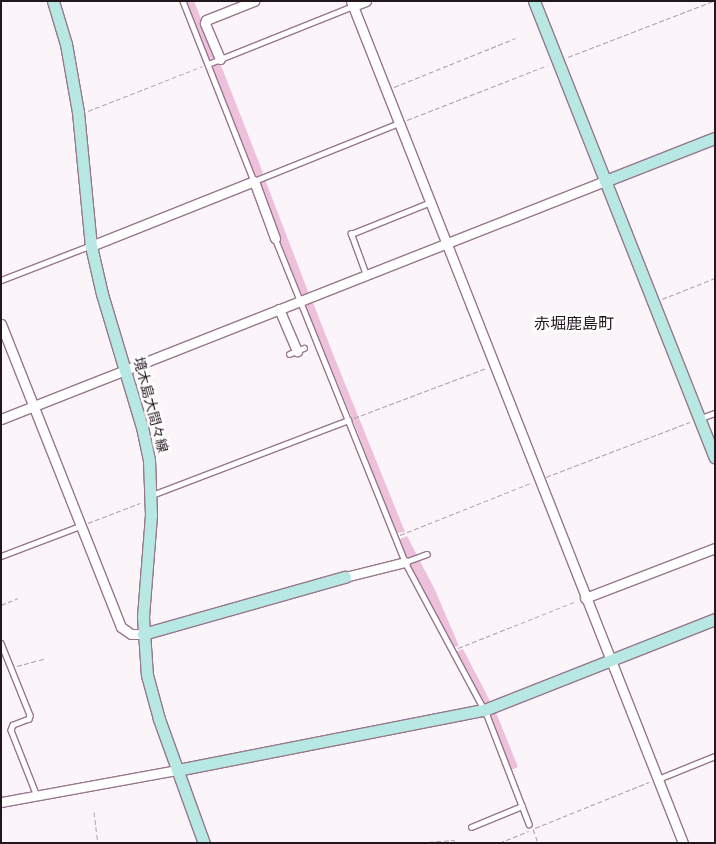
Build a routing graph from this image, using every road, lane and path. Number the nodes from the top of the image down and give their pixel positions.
1 (53, 1) edge
2 (184, 1) edge
3 (254, 1) edge
4 (366, 1) edge
5 (534, 1) edge
6 (713, 1) edge
7 (352, 4) edge
8 (516, 38) dead end
9 (220, 59) junction
10 (558, 61) junction
11 (208, 64) junction
12 (386, 90) junction
13 (78, 112) junction
14 (399, 123) junction
15 (715, 138) edge
16 (254, 181) junction
17 (605, 181) junction
18 (431, 202) junction
19 (275, 238) joint
20 (447, 244) junction
21 (91, 246) junction
22 (366, 275) junction
23 (715, 278) edge
24 (1, 280) edge
25 (301, 301) junction
26 (653, 303) junction
27 (280, 309) junction
28 (1, 324) edge
29 (297, 351) dead end
30 (494, 365) junction
31 (126, 370) junction
32 (34, 406) junction
33 (715, 413) edge
34 (1, 418) edge
35 (700, 419) junction
36 (348, 420) junction
37 (715, 457) edge
38 (152, 498) junction
39 (80, 526) junction
40 (715, 548) edge
41 (427, 554) dead end
42 (1, 556) edge
43 (405, 562) junction
44 (345, 578) joint
45 (18, 598) dead end
46 (585, 598) junction
47 (1, 605) edge
48 (715, 619) edge
49 (143, 634) junction
50 (1, 643) edge
51 (453, 650) junction
52 (44, 659) dead end
53 (611, 660) junction
54 (10, 667) junction
55 (484, 710) junction
56 (715, 756) edge
57 (177, 770) junction
58 (657, 780) junction
59 (37, 796) junction
60 (1, 802) edge
61 (522, 806) junction
62 (94, 812) dead end
63 (529, 824) joint
64 (471, 827) dead end
65 (533, 829) junction
66 (98, 843) edge
67 (204, 843) edge
68 (414, 843) edge
69 (455, 843) edge
70 (500, 843) edge
71 (538, 843) edge
72 (683, 843) edge

1 - 13 street, 境木島大間々線
2 - 11 lane
3 - 9 street
4 - 7 street
5 - 10 street
6 - 10 path
7 - 9 lane
7 - 12 street
8 - 12 path
9 - 11 lane
10 - 14 path
10 - 17 street
11 - 13 path
11 - 16 lane
12 - 14 street
13 - 21 street, 境木島大間々線
14 - 16 lane
14 - 18 street
15 - 17 street
16 - 19 street
16 - 21 street
17 - 20 street
17 - 26 street
18 - 20 street
18 - 22 lane
19 - 25 lane
20 - 22 street
20 - 30 street
21 - 24 lane
21 - 31 street, 境木島大間々線
22 - 25 street
23 - 26 path
25 - 27 street
25 - 36 lane
26 - 35 street
27 - 29 street
27 - 31 street
28 - 32 street
30 - 36 path
30 - 46 street
31 - 32 street
31 - 38 street, 境木島大間々線
32 - 34 street
32 - 39 street
33 - 35 lane
35 - 37 street
36 - 38 lane
36 - 43 lane
38 - 39 path
38 - 49 street, 境木島大間々線
39 - 42 lane
39 - 49 street
40 - 46 street
41 - 43 lane
43 - 44 street
43 - 51 lane
44 - 49 street
45 - 47 path
46 - 51 path
46 - 53 street
48 - 53 street
49 - 57 street, 境木島大間々線
50 - 54 lane
51 - 55 lane
52 - 54 path
53 - 55 street
53 - 58 street
54 - 59 lane
55 - 57 street
55 - 61 lane
56 - 58 lane
57 - 59 street
57 - 67 street, 境木島大間々線
58 - 65 path
58 - 72 street
59 - 60 street
61 - 63 lane
61 - 64 lane
62 - 66 path
63 - 65 path
65 - 70 path
65 - 71 path
68 - 69 path

